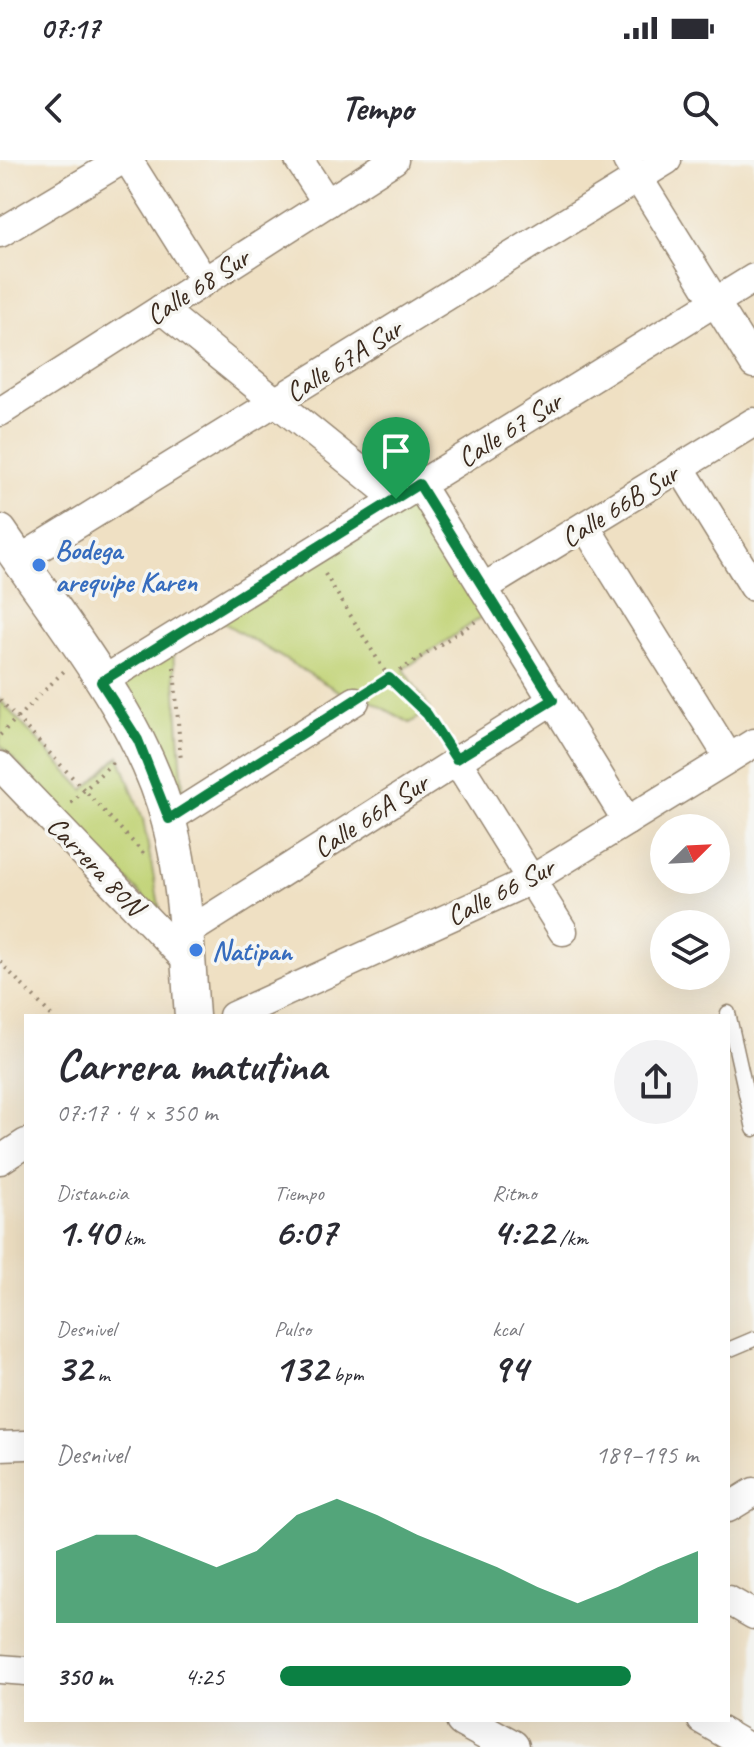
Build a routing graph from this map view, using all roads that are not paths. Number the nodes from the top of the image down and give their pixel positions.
1 (125, 160) edge
2 (299, 160) edge
3 (394, 160) edge
4 (667, 160) edge
5 (632, 169) edge
6 (327, 203) junction
7 (0, 233) edge
8 (754, 278) edge
9 (204, 281) junction
10 (715, 302) junction
11 (161, 309) junction
12 (754, 364) edge
13 (275, 401) junction
14 (0, 412) edge
15 (754, 422) edge
16 (680, 467) junction
17 (408, 492) junction
18 (585, 526) junction
19 (0, 532) edge
20 (19, 560) junction
21 (754, 587) edge
22 (490, 598) junction
23 (101, 682) junction
24 (553, 700) junction
25 (355, 701) road end
26 (747, 749) edge
27 (456, 759) junction
28 (0, 766) edge
29 (176, 814) junction
30 (627, 821) junction
31 (531, 880) junction
32 (563, 931) dead end
33 (190, 948) junction
34 (192, 1014) edge
35 (237, 1014) edge
36 (730, 1022) edge
37 (754, 1129) edge
38 (24, 1144) edge
39 (0, 1160) edge
40 (754, 1339) edge
41 (730, 1349) edge
42 (24, 1445) edge
43 (0, 1446) edge
44 (754, 1492) edge
45 (730, 1507) edge
46 (730, 1601) edge
47 (754, 1615) edge
48 (0, 1669) edge
49 (24, 1671) edge
50 (467, 1722) edge
51 (705, 1722) edge
52 (512, 1747) edge
53 (748, 1747) edge

1 - 7 street
1 - 9 street
2 - 6 street
3 - 6 street, Calle 68 Sur
4 - 5 street, Calle 67A Sur
5 - 10 street
5 - 13 street, Calle 67A Sur
6 - 9 street, Calle 68 Sur
8 - 10 street, Calle 67 Sur
9 - 11 street, Calle 68 Sur
10 - 12 street
10 - 17 street, Calle 67 Sur
11 - 13 street
11 - 14 street, Calle 68 Sur
13 - 17 street
13 - 20 street, Calle 67A Sur
15 - 16 street, Calle 66B Sur
16 - 18 street, Calle 66B Sur
16 - 21 street
17 - 22 street
17 - 23 street, Calle 67 Sur
18 - 22 street, Calle 66B Sur
18 - 26 street
19 - 20 street
20 - 23 street
22 - 24 street
23 - 29 street
24 - 27 street, Calle 66A Sur
24 - 30 street
25 - 29 street
26 - 30 street, Calle 66 Sur
27 - 31 street
27 - 33 street, Calle 66A Sur
28 - 33 street, Carrera 80N
29 - 33 street
30 - 31 street, Calle 66 Sur
31 - 32 street
31 - 35 street, Calle 66 Sur
33 - 34 street
36 - 37 lane
38 - 39 street
40 - 41 lane
42 - 43 street
44 - 45 street
46 - 47 street
48 - 49 street
50 - 52 street
51 - 53 street

